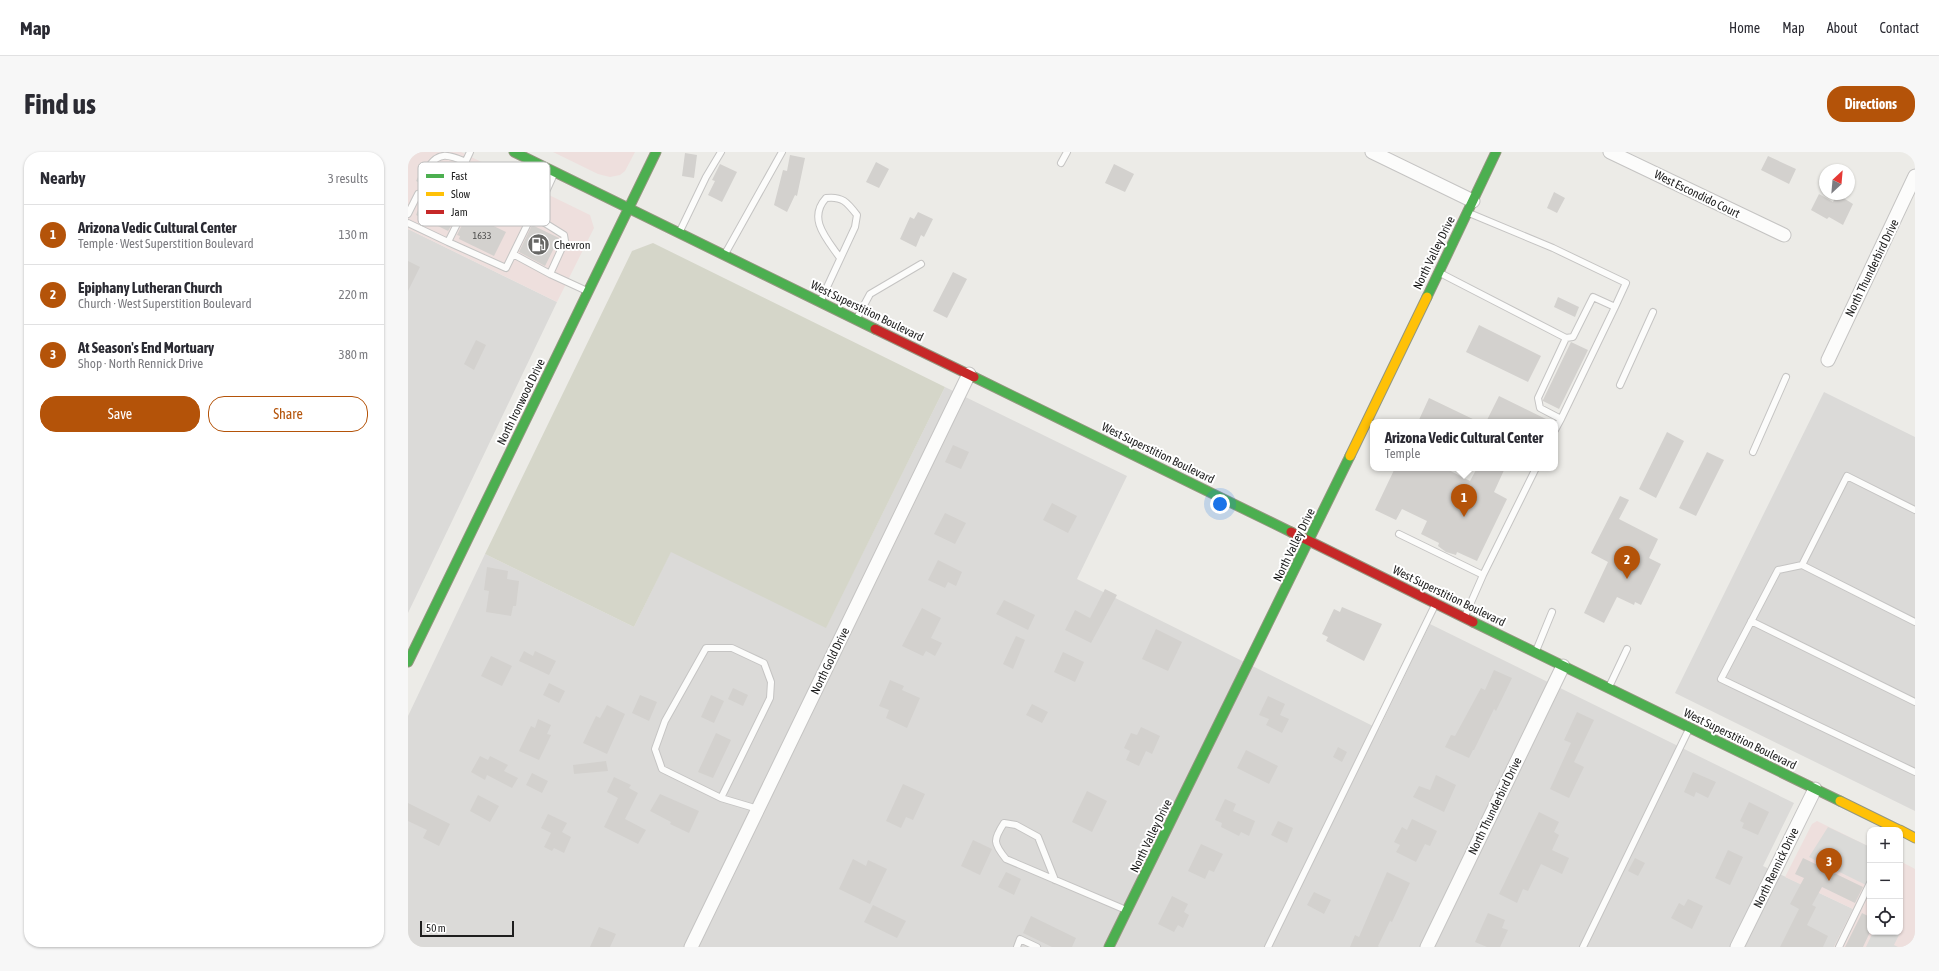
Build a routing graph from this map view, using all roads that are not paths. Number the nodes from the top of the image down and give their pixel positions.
1 (470, 152) edge
2 (514, 152) edge
3 (656, 152) edge
4 (721, 152) edge
5 (782, 152) edge
6 (1067, 152) edge
7 (1372, 152) edge
8 (1496, 152) edge
9 (1610, 152) edge
10 (431, 162) edge
11 (466, 162) joint
12 (534, 162) edge
13 (1061, 163) dead end
14 (550, 170) edge
15 (555, 172) junction
16 (1915, 176) edge
17 (550, 183) edge
18 (418, 194) edge
19 (1470, 207) junction
20 (629, 208) junction
21 (408, 214) edge
22 (408, 223) edge
23 (456, 226) edge
24 (527, 226) edge
25 (550, 226) edge
26 (679, 233) junction
27 (1784, 235) dead end
28 (448, 242) junction
29 (513, 254) junction
30 (725, 255) junction
31 (840, 258) junction
32 (921, 264) dead end
33 (1438, 272) junction
34 (550, 274) junction
35 (588, 292) junction
36 (821, 302) junction
37 (1615, 307) junction
38 (1653, 312) dead end
39 (857, 319) junction
40 (1566, 338) junction
41 (1828, 360) dead end
42 (969, 374) junction
43 (1786, 376) dead end
44 (1620, 385) dead end
45 (1372, 419) edge
46 (1560, 419) junction
47 (1558, 423) edge
48 (1370, 424) edge
49 (1753, 452) dead end
50 (1535, 471) edge
51 (1915, 510) edge
52 (1399, 534) dead end
53 (1310, 541) junction
54 (1802, 565) junction
55 (1483, 575) junction
56 (1435, 603) junction
57 (1552, 612) dead end
58 (1464, 618) junction
59 (1751, 621) junction
60 (1915, 622) edge
61 (1627, 649) dead end
62 (1536, 652) junction
63 (408, 662) edge
64 (1563, 666) junction
65 (1609, 688) junction
66 (1915, 702) edge
67 (1689, 727) junction
68 (1915, 772) edge
69 (1815, 789) junction
70 (721, 798) junction
71 (758, 809) junction
72 (1892, 827) edge
73 (1903, 832) edge
74 (1915, 838) edge
75 (1055, 880) junction
76 (1867, 889) edge
77 (1128, 910) junction
78 (691, 947) edge
79 (1017, 947) edge
80 (1037, 947) edge
81 (1109, 947) edge
82 (1268, 947) edge
83 (1427, 947) edge
84 (1583, 947) edge
85 (1737, 947) edge
86 (1839, 947) edge

1 - 11 lane
2 - 12 main road, West Superstition Boulevard
3 - 20 main road, North Ironwood Drive
4 - 26 lane
5 - 30 lane
6 - 13 lane
7 - 19 street
8 - 19 main road, North Valley Drive
9 - 27 street, West Escondido Court
10 - 11 lane
14 - 15 main road, West Superstition Boulevard
15 - 17 lane
15 - 20 main road, West Superstition Boulevard
16 - 41 street, North Thunderbird Drive
18 - 21 lane
19 - 33 main road, North Valley Drive
19 - 37 lane
20 - 26 main road, West Superstition Boulevard
20 - 35 main road, North Ironwood Drive
22 - 28 lane
23 - 28 lane
24 - 29 lane
25 - 34 lane
26 - 30 main road, West Superstition Boulevard
28 - 29 lane
29 - 34 lane
30 - 36 main road, West Superstition Boulevard
31 - 31 lane
31 - 36 lane
32 - 39 lane
33 - 40 lane
33 - 45 main road, North Valley Drive
34 - 35 lane
35 - 63 main road, North Ironwood Drive
36 - 39 main road, West Superstition Boulevard
37 - 40 lane
37 - 46 lane
38 - 44 lane
39 - 42 main road, West Superstition Boulevard
40 - 46 lane
42 - 53 main road, West Superstition Boulevard
42 - 71 street, North Gold Drive
43 - 49 lane
46 - 47 lane
48 - 53 main road, North Valley Drive
50 - 55 lane
51 - 54 lane
52 - 55 lane
53 - 56 main road, West Superstition Boulevard
53 - 77 main road, North Valley Drive
54 - 59 lane
54 - 60 lane
55 - 58 lane
56 - 58 main road, West Superstition Boulevard
56 - 82 lane
57 - 62 lane
58 - 62 main road, West Superstition Boulevard
59 - 66 lane
59 - 68 lane
61 - 65 lane
62 - 64 main road, West Superstition Boulevard
64 - 65 main road, West Superstition Boulevard
64 - 83 street, North Thunderbird Drive
65 - 67 main road, West Superstition Boulevard
67 - 69 main road, West Superstition Boulevard
67 - 84 lane
69 - 72 main road, West Superstition Boulevard
69 - 85 street, North Rennick Drive
70 - 70 lane
70 - 71 lane
71 - 78 street, North Gold Drive
73 - 74 main road, West Superstition Boulevard
75 - 75 lane
75 - 77 lane
76 - 86 lane
77 - 81 main road, North Valley Drive
79 - 80 lane

